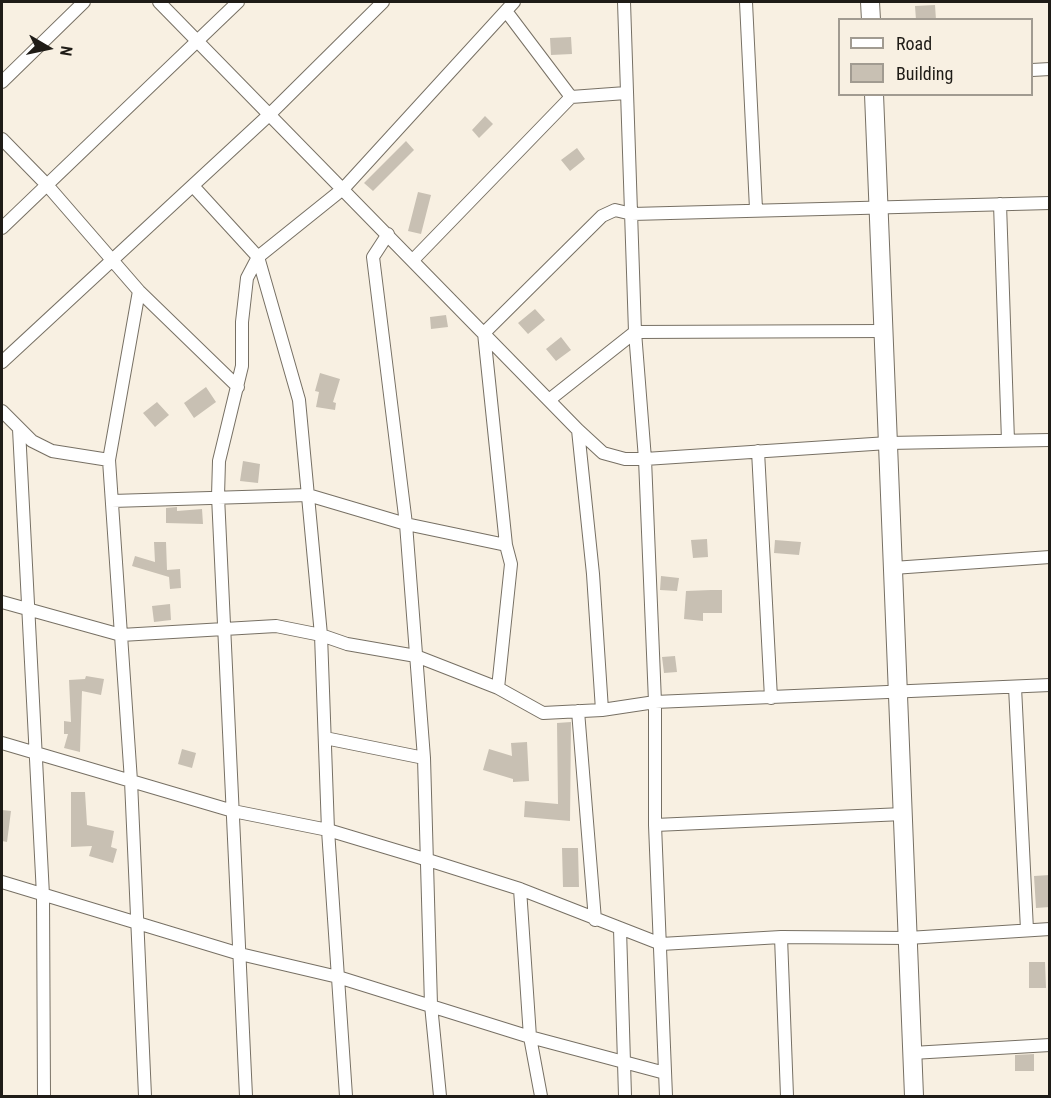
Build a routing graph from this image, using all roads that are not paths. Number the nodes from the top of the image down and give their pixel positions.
1 (84, 2) edge
2 (159, 2) edge
3 (238, 2) edge
4 (383, 2) edge
5 (624, 2) edge
6 (746, 2) edge
7 (870, 2) edge
8 (510, 6) edge
9 (871, 18) edge
10 (198, 41) junction
11 (1050, 69) edge
12 (1033, 70) edge
13 (2, 82) edge
14 (626, 93) junction
15 (874, 96) edge
16 (571, 97) junction
17 (270, 114) junction
18 (2, 140) edge
19 (47, 185) junction
20 (193, 186) junction
21 (344, 188) junction
22 (1050, 203) edge
23 (1000, 204) junction
24 (879, 207) junction
25 (756, 209) junction
26 (632, 214) junction
27 (2, 228) edge
28 (388, 234) junction
29 (258, 257) junction
30 (413, 260) junction
31 (111, 261) junction
32 (139, 291) junction
33 (884, 331) junction
34 (635, 332) junction
35 (484, 333) junction
36 (2, 362) edge
37 (238, 387) junction
38 (549, 400) junction
39 (2, 411) edge
40 (19, 429) junction
41 (578, 430) junction
42 (1050, 440) edge
43 (1008, 441) junction
44 (888, 443) junction
45 (758, 451) junction
46 (645, 459) junction
47 (109, 460) junction
48 (308, 495) junction
49 (218, 496) junction
50 (112, 501) junction
51 (406, 525) junction
52 (506, 545) junction
53 (1050, 557) edge
54 (893, 568) junction
55 (2, 602) edge
56 (27, 609) junction
57 (223, 628) junction
58 (121, 635) junction
59 (321, 635) junction
60 (416, 656) junction
61 (1050, 685) edge
62 (1015, 687) junction
63 (498, 688) junction
64 (898, 691) junction
65 (771, 698) junction
66 (655, 702) junction
67 (603, 710) junction
68 (578, 711) junction
69 (325, 738) junction
70 (2, 743) edge
71 (35, 751) junction
72 (424, 758) junction
73 (131, 781) junction
74 (233, 811) junction
75 (903, 814) junction
76 (655, 825) junction
77 (328, 830) junction
78 (428, 860) junction
79 (2, 882) edge
80 (520, 889) junction
81 (43, 895) junction
82 (595, 920) junction
83 (137, 924) junction
84 (1050, 928) edge
85 (620, 929) junction
86 (1027, 930) junction
87 (782, 937) junction
88 (908, 938) junction
89 (661, 944) junction
90 (240, 954) junction
91 (338, 977) junction
92 (431, 1005) junction
93 (530, 1037) junction
94 (1050, 1045) edge
95 (912, 1053) junction
96 (624, 1062) junction
97 (665, 1073) junction
98 (44, 1096) edge
99 (145, 1096) edge
100 (246, 1096) edge
101 (346, 1096) edge
102 (440, 1096) edge
103 (541, 1096) edge
104 (625, 1096) edge
105 (666, 1096) edge
106 (787, 1096) edge
107 (914, 1096) edge

1 - 13 street
2 - 10 street
3 - 10 street
4 - 17 street
5 - 14 street
6 - 25 street
7 - 9 street
8 - 16 street
8 - 21 street
10 - 17 street
10 - 19 street
11 - 12 street
14 - 16 street
14 - 26 street
15 - 24 street
16 - 30 street
17 - 20 street
17 - 21 street
18 - 19 street
19 - 27 street
19 - 31 street
20 - 29 street
20 - 31 street
21 - 28 street
21 - 29 street
22 - 23 street
23 - 24 street
23 - 43 street
24 - 25 street
24 - 33 street
25 - 26 street
26 - 34 street
26 - 35 street
28 - 30 street
28 - 51 street
29 - 37 street
29 - 48 street
30 - 35 street
31 - 32 street
31 - 36 street
32 - 37 street
32 - 47 street
33 - 34 street
33 - 44 street
34 - 38 street
34 - 46 street
35 - 38 street
35 - 52 street
37 - 49 street
38 - 41 street
39 - 40 street
40 - 47 street
40 - 56 street
41 - 46 street
41 - 67 street
42 - 43 street
43 - 44 street
44 - 45 street
44 - 54 street
45 - 46 street
45 - 65 street
46 - 66 street
47 - 50 street
48 - 49 street
48 - 51 street
48 - 59 street
49 - 50 street
49 - 57 street
50 - 58 street
51 - 52 street
51 - 60 street
52 - 63 street
53 - 54 street
54 - 64 street
55 - 56 street
56 - 58 street
56 - 71 street
57 - 58 street
57 - 59 street
57 - 74 street
58 - 73 street
59 - 60 street
59 - 69 street
60 - 63 street
60 - 72 street
61 - 62 street
62 - 64 street
62 - 86 street
63 - 68 street
64 - 65 street
64 - 75 street
65 - 66 street
66 - 67 street
66 - 76 street
67 - 68 street
68 - 82 street
69 - 72 street
69 - 77 street
70 - 71 street
71 - 73 street
71 - 81 street
72 - 78 street
73 - 74 street
73 - 83 street
74 - 77 street
74 - 90 street
75 - 76 street
75 - 88 street
76 - 89 street
77 - 78 street
77 - 91 street
78 - 80 street
78 - 92 street
79 - 81 street
80 - 82 street
80 - 93 street
81 - 83 street
81 - 98 street
82 - 85 street
83 - 90 street
83 - 99 street
84 - 86 street
85 - 89 street
85 - 96 street
86 - 88 street
87 - 88 street
87 - 89 street
87 - 106 street
88 - 95 street
89 - 97 street
90 - 91 street
90 - 100 street
91 - 92 street
91 - 101 street
92 - 93 street
92 - 102 street
93 - 96 street
93 - 103 street
94 - 95 street
95 - 107 street
96 - 97 street
96 - 104 street
97 - 105 street

